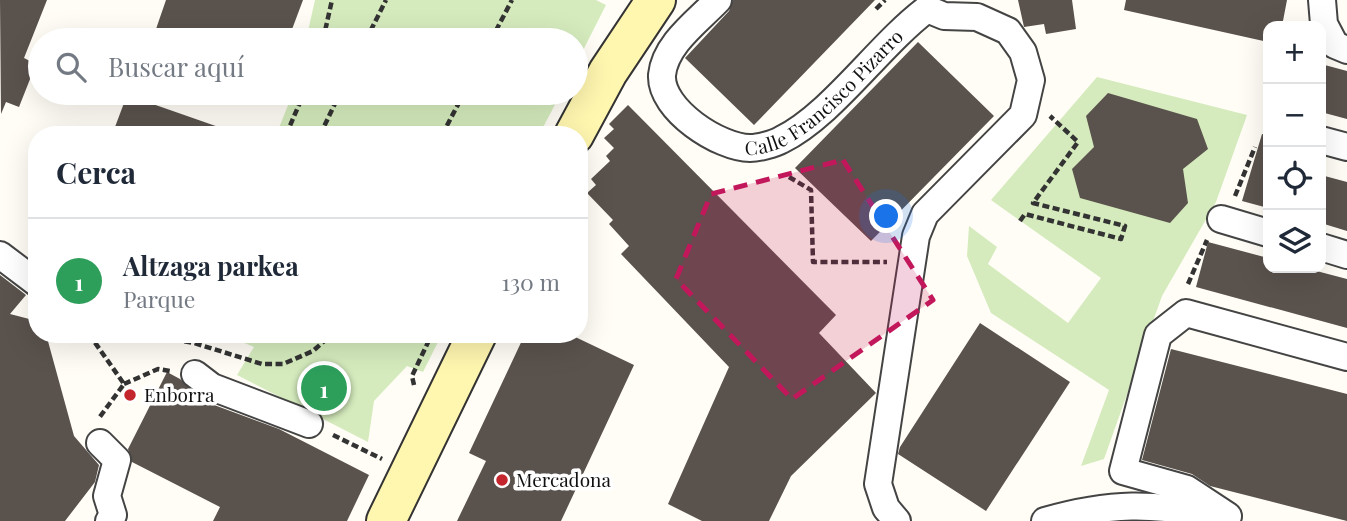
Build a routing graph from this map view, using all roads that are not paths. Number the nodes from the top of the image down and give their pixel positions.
1 (656, 0) edge
2 (718, 0) edge
3 (927, 4) edge
4 (1323, 12) edge
5 (1347, 50) edge
6 (579, 126) edge
7 (1326, 141) edge
8 (1347, 147) edge
9 (1221, 219) road end
10 (1263, 232) edge
11 (1326, 249) edge
12 (0, 255) edge
13 (1347, 255) edge
14 (28, 276) edge
15 (473, 343) edge
16 (1347, 357) edge
17 (195, 374) road end
18 (309, 424) road end
19 (100, 443) road end
20 (1102, 508) junction
21 (1234, 519) edge
22 (110, 521) edge
23 (386, 521) edge
24 (897, 521) edge
25 (1045, 521) edge
26 (1150, 521) edge

1 - 6 street
2 - 3 street, Calle Francisco Pizarro
3 - 24 street
4 - 5 street
7 - 8 street
9 - 10 street
11 - 13 street
12 - 14 street
15 - 23 street
16 - 21 street
17 - 18 street
19 - 22 street
20 - 21 street
20 - 25 street
20 - 26 street

